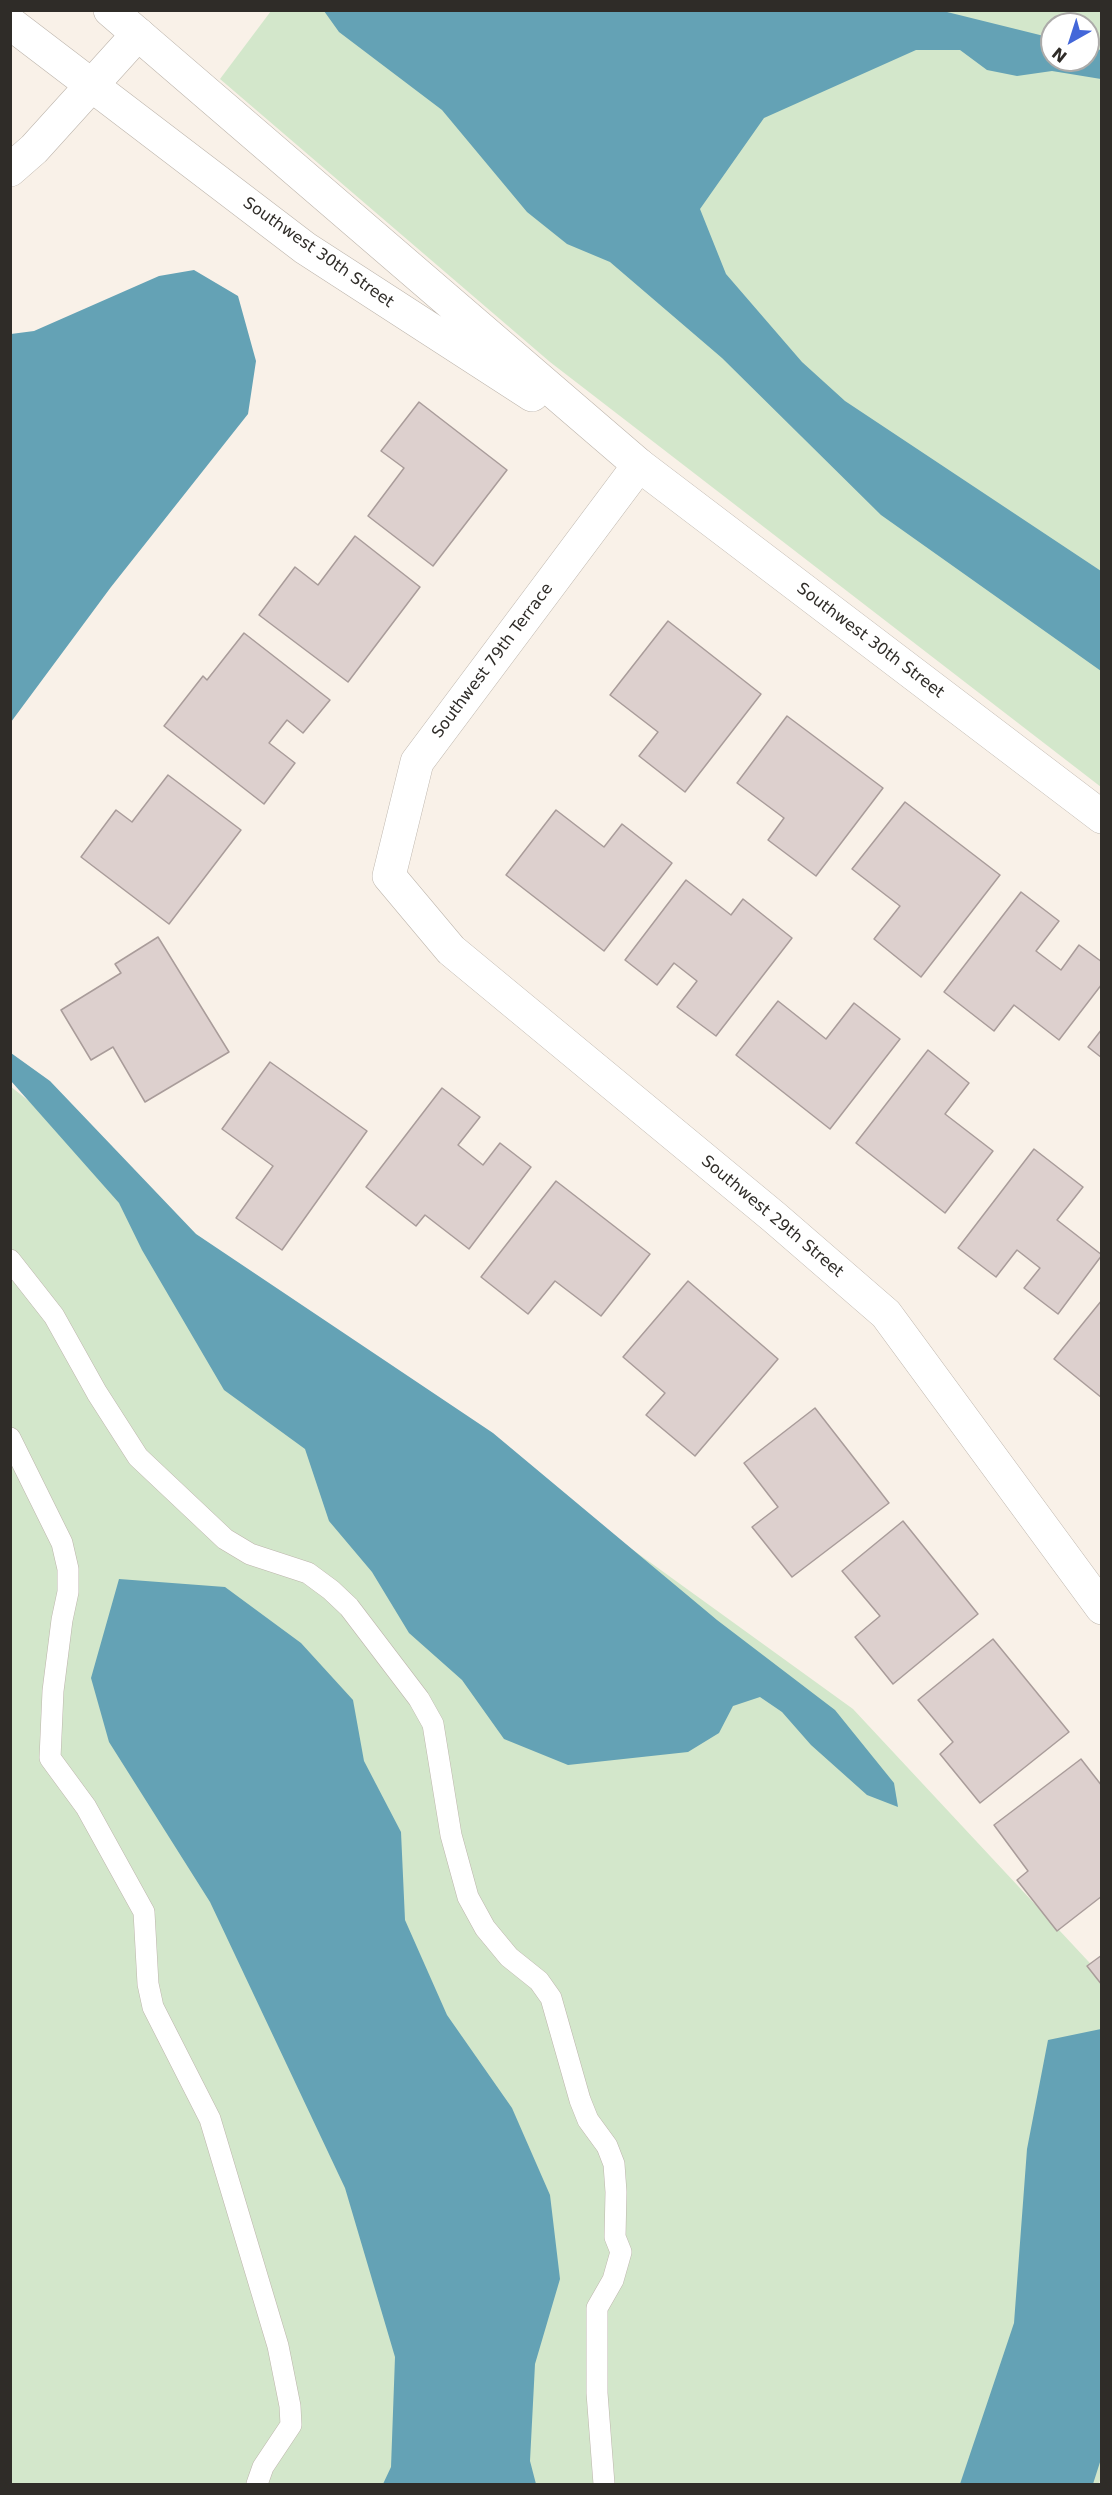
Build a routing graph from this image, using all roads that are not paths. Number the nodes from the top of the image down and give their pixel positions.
1 (110, 10) edge
2 (10, 23) edge
3 (138, 34) junction
4 (91, 86) junction
5 (10, 170) edge
6 (639, 465) junction
7 (1101, 817) edge
8 (389, 876) joint
9 (10, 1260) edge
10 (10, 1438) edge
11 (1101, 1608) edge
12 (258, 2484) edge
13 (604, 2484) edge

1 - 3 street, Southwest 30th Street
2 - 4 street, Southwest 30th Street
3 - 4 street
3 - 6 street, Southwest 30th Street
4 - 5 street
4 - 6 street, Southwest 30th Street
6 - 7 street, Southwest 30th Street
6 - 8 street, Southwest 79th Terrace
8 - 11 street, Southwest 29th Street
9 - 13 lane
10 - 12 lane

